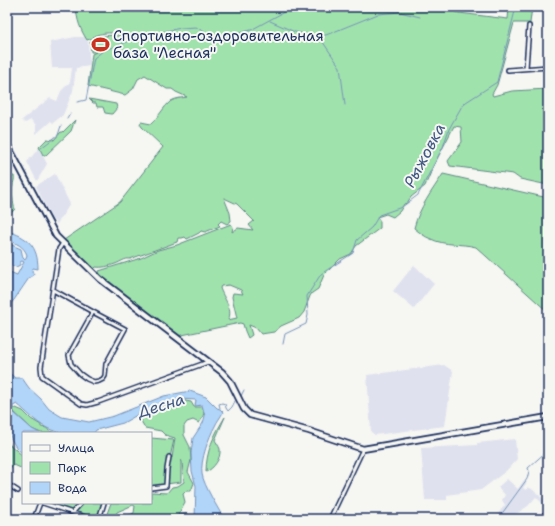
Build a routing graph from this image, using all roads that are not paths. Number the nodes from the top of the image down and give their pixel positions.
1 (529, 26) dead end
2 (548, 67) edge
3 (526, 68) junction
4 (508, 70) dead end
5 (7, 144) edge
6 (63, 243) junction
7 (53, 290) junction
8 (93, 312) junction
9 (208, 362) junction
10 (548, 417) edge
11 (363, 449) junction
12 (169, 458) dead end
13 (7, 484) edge
14 (152, 488) edge
15 (18, 491) dead end
16 (40, 504) edge
17 (46, 504) edge
18 (80, 504) edge
19 (104, 504) edge
20 (548, 511) edge
21 (73, 512) junction
22 (36, 519) edge
23 (91, 519) edge
24 (99, 519) edge
25 (330, 519) edge
26 (541, 519) edge

1 - 3 street
2 - 3 street
3 - 4 street
5 - 6 main road
6 - 7 street
6 - 9 main road
7 - 8 street
7 - 9 street
8 - 8 street
9 - 11 main road
10 - 11 main road
11 - 25 street
12 - 14 street
13 - 15 street
16 - 22 street
17 - 21 street
18 - 21 street
19 - 24 street
20 - 26 street
21 - 23 street

